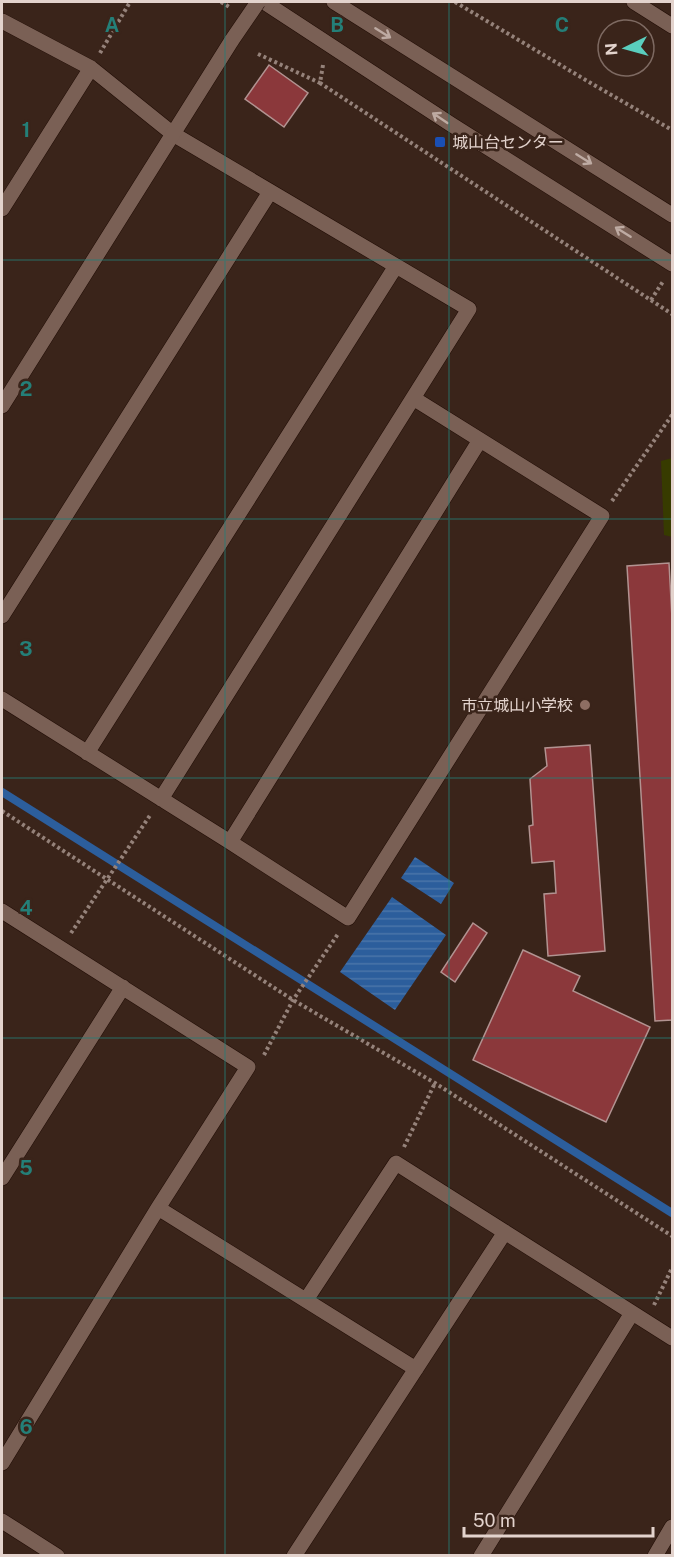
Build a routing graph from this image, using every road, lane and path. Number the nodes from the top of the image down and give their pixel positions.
1 (130, 2) edge
2 (221, 2) edge
3 (258, 2) edge
4 (264, 2) edge
5 (334, 2) edge
6 (455, 2) edge
7 (634, 2) edge
8 (242, 14) dead end
9 (2, 21) edge
10 (672, 26) edge
11 (258, 54) dead end
12 (323, 62) dead end
13 (91, 68) junction
14 (320, 83) junction
15 (672, 130) edge
16 (173, 134) junction
17 (270, 192) junction
18 (2, 209) edge
19 (672, 215) edge
20 (672, 264) edge
21 (396, 266) junction
22 (672, 314) edge
23 (413, 398) junction
24 (2, 406) edge
25 (672, 415) edge
26 (480, 440) junction
27 (602, 516) junction
28 (2, 616) edge
29 (2, 699) edge
30 (87, 753) junction
31 (161, 799) junction
32 (2, 811) edge
33 (230, 842) junction
34 (106, 879) junction
35 (2, 910) edge
36 (348, 918) junction
37 (62, 947) junction
38 (123, 987) junction
39 (293, 1000) junction
40 (248, 1067) junction
41 (435, 1083) junction
42 (396, 1163) junction
43 (2, 1178) edge
44 (158, 1208) junction
45 (505, 1232) junction
46 (672, 1236) edge
47 (672, 1268) edge
48 (306, 1300) junction
49 (632, 1313) junction
50 (646, 1321) junction
51 (672, 1338) edge
52 (416, 1369) junction
53 (2, 1463) edge
54 (2, 1521) edge
55 (672, 1527) edge
56 (57, 1556) edge
57 (294, 1556) edge
58 (481, 1556) edge
59 (655, 1556) edge

1 - 13 path
2 - 8 path
3 - 16 street, bridge
20 -> 4 street
5 -> 19 street
6 - 15 path
7 - 10 street
9 - 13 street
11 - 14 path
12 - 14 path
13 - 16 street
13 - 18 street
14 - 22 path
16 - 17 street
16 - 24 street
17 - 21 street
17 - 28 street
21 - 23 street
21 - 30 street
23 - 26 street
23 - 31 street
25 - 27 path
26 - 27 street
26 - 33 street
27 - 36 street
29 - 30 street
30 - 31 street
31 - 33 street
31 - 34 path
32 - 34 path
33 - 36 street
34 - 37 path
34 - 39 path
35 - 37 street
36 - 39 path
37 - 38 street
38 - 40 street
38 - 43 street
39 - 40 path
39 - 41 path
40 - 44 street
41 - 42 path
41 - 46 path
42 - 45 street
42 - 48 street
44 - 48 street
44 - 53 street
45 - 49 street
45 - 52 street
47 - 50 path
48 - 52 street
49 - 50 street
49 - 58 street
50 - 51 street
52 - 57 street
54 - 56 street
55 - 59 street

